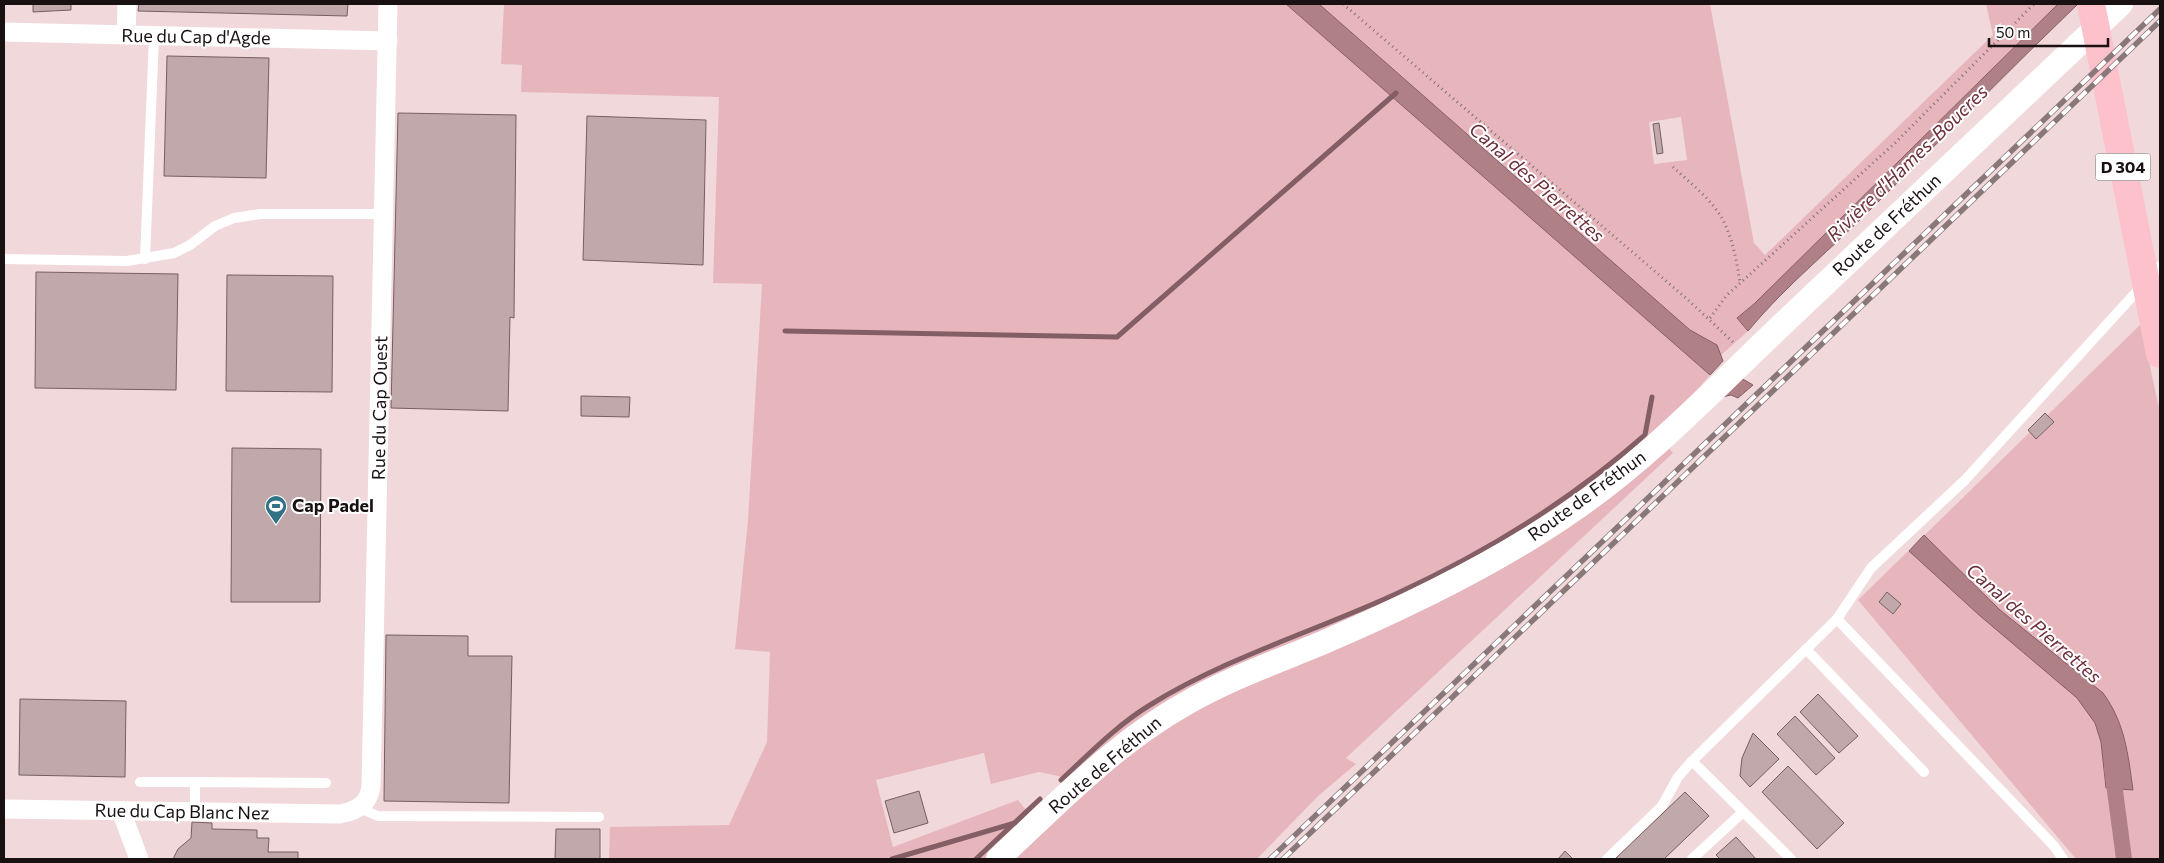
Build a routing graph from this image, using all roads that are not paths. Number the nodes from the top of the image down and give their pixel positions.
1 (127, 4) edge
2 (388, 4) edge
3 (2091, 4) edge
4 (2121, 4) edge
5 (4, 32) edge
6 (126, 35) junction
7 (154, 36) junction
8 (388, 42) junction
9 (384, 214) junction
10 (145, 258) junction
11 (4, 259) edge
12 (2160, 266) edge
13 (2158, 343) edge
14 (1837, 619) junction
15 (1806, 649) junction
16 (1692, 761) junction
17 (1924, 772) dead end
18 (140, 782) dead end
19 (194, 782) junction
20 (326, 783) dead end
21 (4, 808) edge
22 (359, 808) junction
23 (121, 811) junction
24 (194, 812) junction
25 (1743, 812) junction
26 (599, 817) dead end
27 (139, 859) edge
28 (998, 859) edge
29 (1607, 859) edge
30 (1692, 859) edge
31 (1791, 859) edge
32 (2063, 859) edge

1 - 6 street
2 - 8 street, Rue du Cap Ouest
3 - 13 main road, D 304
4 - 28 street, Route de Fréthun
5 - 6 street, Rue du Cap d'Agde
6 - 7 street, Rue du Cap d'Agde
7 - 8 street, Rue du Cap d'Agde
7 - 10 lane
8 - 9 street, Rue du Cap Ouest
9 - 10 lane
9 - 22 street, Rue du Cap Ouest
10 - 11 lane
12 - 14 lane
14 - 15 lane
14 - 32 lane
15 - 16 lane
15 - 17 lane
16 - 25 lane
16 - 29 lane
18 - 19 lane
19 - 20 lane
19 - 24 lane
21 - 23 street, Rue du Cap Blanc Nez
22 - 24 street, Rue du Cap Blanc Nez
22 - 26 lane
23 - 24 street, Rue du Cap Blanc Nez
23 - 27 street
25 - 30 lane
25 - 31 lane

